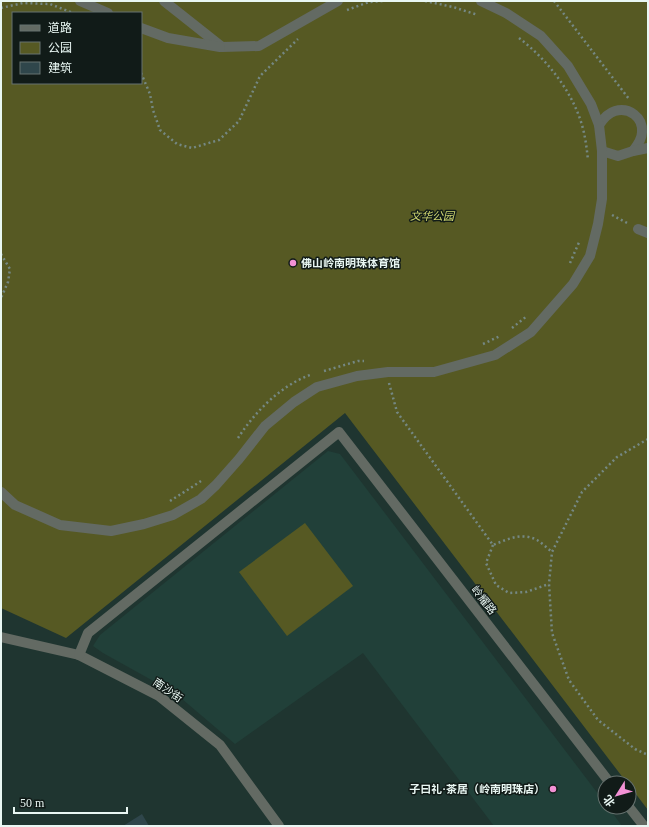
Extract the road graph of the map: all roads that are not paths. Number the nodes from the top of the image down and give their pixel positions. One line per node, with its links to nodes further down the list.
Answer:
1 (80, 1): 5 (street)
2 (164, 1): 7 (street)
3 (338, 1): 7 (street)
4 (481, 1): 8 (street)
5 (106, 12)
6 (142, 28): 7 (street)
7 (222, 47)
8 (598, 125): 10 (street); 11 (street)
9 (648, 148): 11 (street)
10 (602, 151): 11 (street); 14 (street)
11 (633, 151)
12 (638, 229): 13 (street)
13 (648, 233)
14 (1, 492)
15 (1, 638): 16 (street, 南沙街)
16 (79, 655): 17 (street, 岭耀路); 19 (street, 南沙街)
17 (604, 775)
18 (635, 815): 20 (street)
19 (279, 826)
20 (644, 826)

